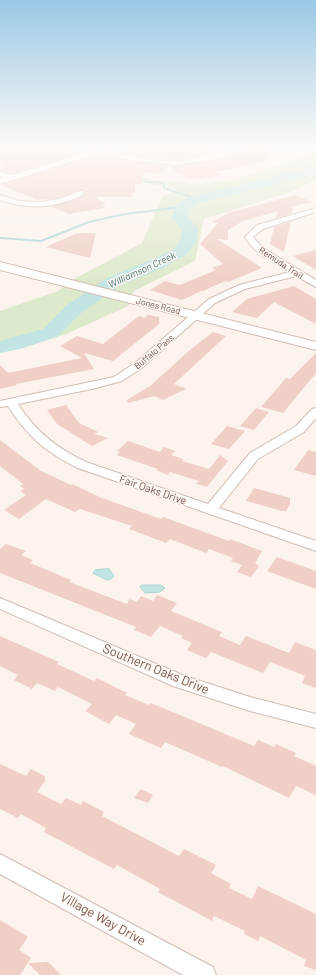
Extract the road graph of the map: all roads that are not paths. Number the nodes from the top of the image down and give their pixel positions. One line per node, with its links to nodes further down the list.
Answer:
1 (80, 193): 2 (street)
2 (0, 197)
3 (316, 210): 5 (street, Remuda Trail)
4 (0, 266): 7 (street, Jones Road)
5 (296, 273): 6 (street, Remuda Trail); 7 (street, Buffalo Pass)
6 (316, 284)
7 (197, 315): 8 (street, Jones Road); 9 (street, Buffalo Pass)
8 (316, 346)
9 (6, 403): 11 (street, Fair Oaks Drive)
10 (316, 411): 11 (street)
11 (210, 510): 12 (street, Fair Oaks Drive)
12 (316, 546)
13 (0, 603): 14 (street, Southern Oaks Drive)
14 (316, 721)
15 (0, 863): 16 (street, Village Way Drive)
16 (205, 975)

